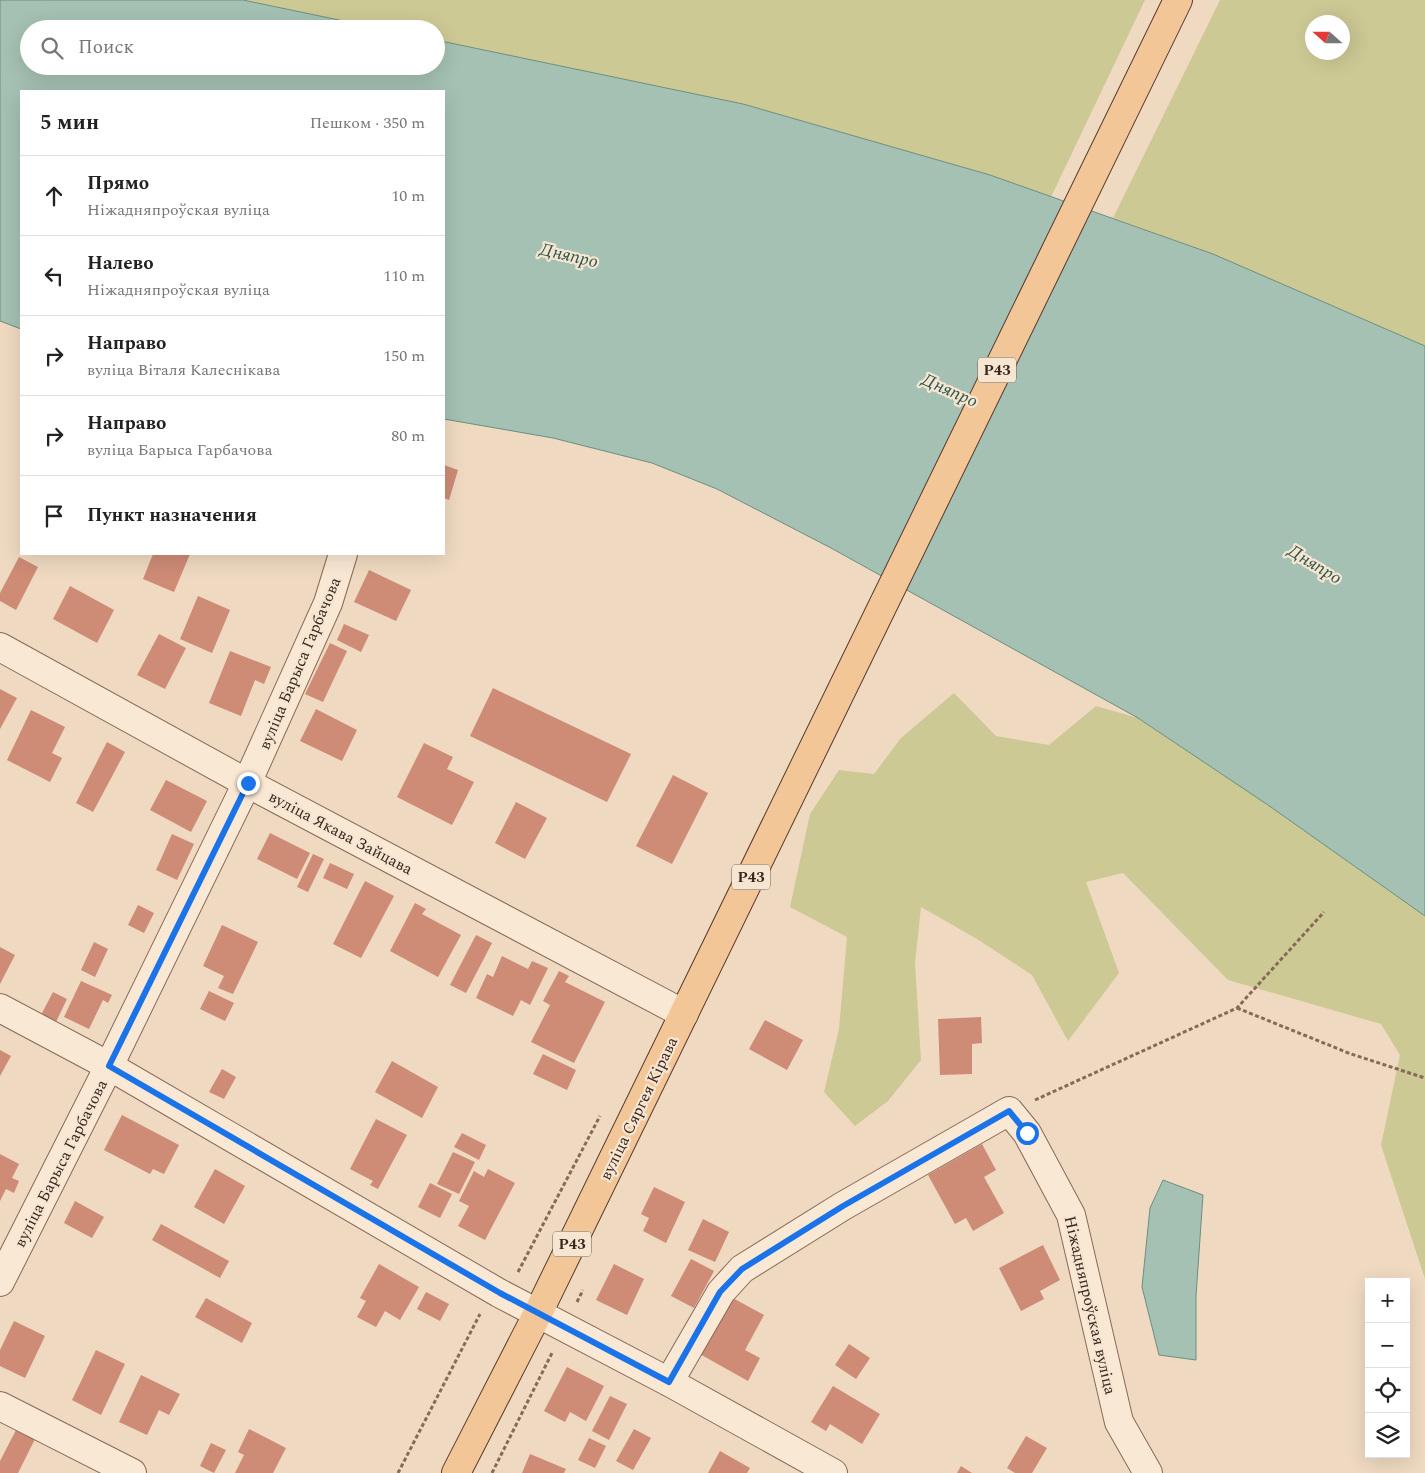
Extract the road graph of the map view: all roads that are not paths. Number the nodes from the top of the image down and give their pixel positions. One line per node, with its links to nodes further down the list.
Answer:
1 (1178, 0): 6 (main road, вуліца Сяргея Кірава / Р43)
2 (343, 555): 4 (street, вуліца Барыса Гарбачова)
3 (0, 647): 4 (street, вуліца Якава Зайцава)
4 (248, 783): 6 (street, вуліца Якава Зайцава); 7 (street, вуліца Барыса Гарбачова)
5 (0, 1008): 7 (street)
6 (684, 1014): 9 (main road, вуліца Сяргея Кірава / Р43)
7 (109, 1066): 8 (street, вуліца Барыса Гарбачова); 9 (street)
8 (0, 1282)
9 (538, 1313): 10 (street); 13 (main road, вуліца Сяргея Кірава / Р43)
10 (669, 1382): 14 (street); 15 (street, Ніжадняпроўская вуліца)
11 (0, 1406): 12 (street)
12 (132, 1473)
13 (456, 1473)
14 (833, 1473)
15 (1148, 1473)

